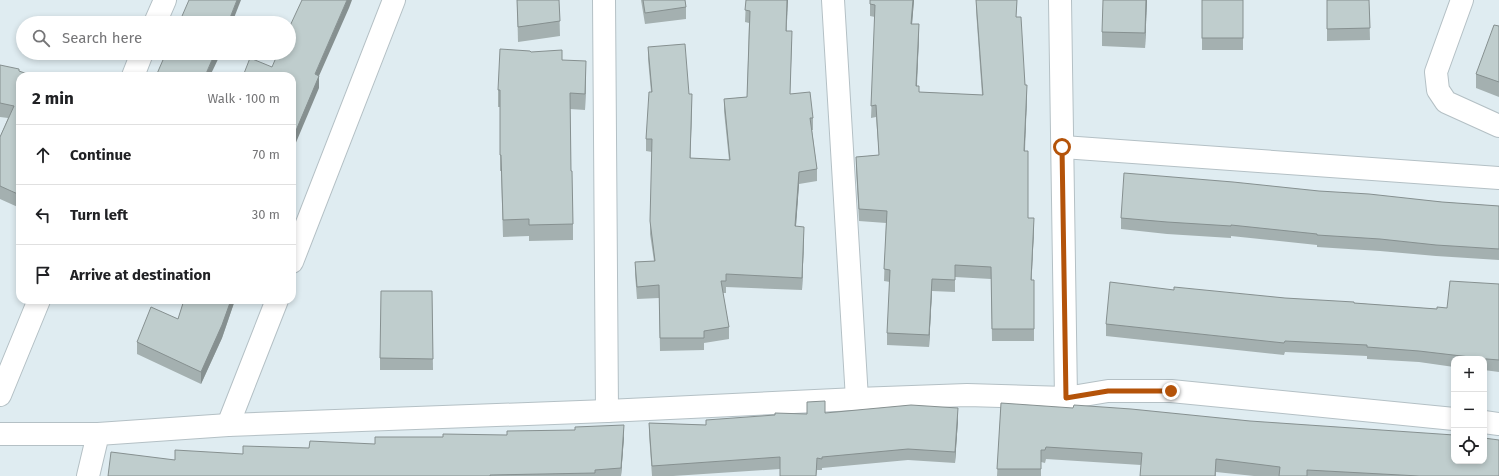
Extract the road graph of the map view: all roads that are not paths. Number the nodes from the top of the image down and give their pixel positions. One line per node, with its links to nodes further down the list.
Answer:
1 (165, 0): 7 (street)
2 (394, 0): 13 (street)
3 (604, 0): 19 (street)
4 (833, 0): 18 (street)
5 (1060, 0): 11 (street)
6 (1462, 0): 10 (street)
7 (158, 16)
8 (139, 60): 9 (street)
9 (134, 72)
10 (1499, 126)
11 (1062, 147): 12 (street); 17 (street)
12 (1499, 178)
13 (296, 252)
14 (37, 304): 16 (street)
15 (275, 304): 23 (street)
16 (0, 395)
17 (1066, 398): 18 (street); 20 (street)
18 (857, 399): 19 (street)
19 (607, 411): 23 (street)
20 (1451, 419)
21 (1487, 422): 22 (street)
22 (1499, 424)
23 (228, 425): 25 (street)
24 (0, 434): 25 (street)
25 (98, 434): 26 (street)
26 (88, 476)

